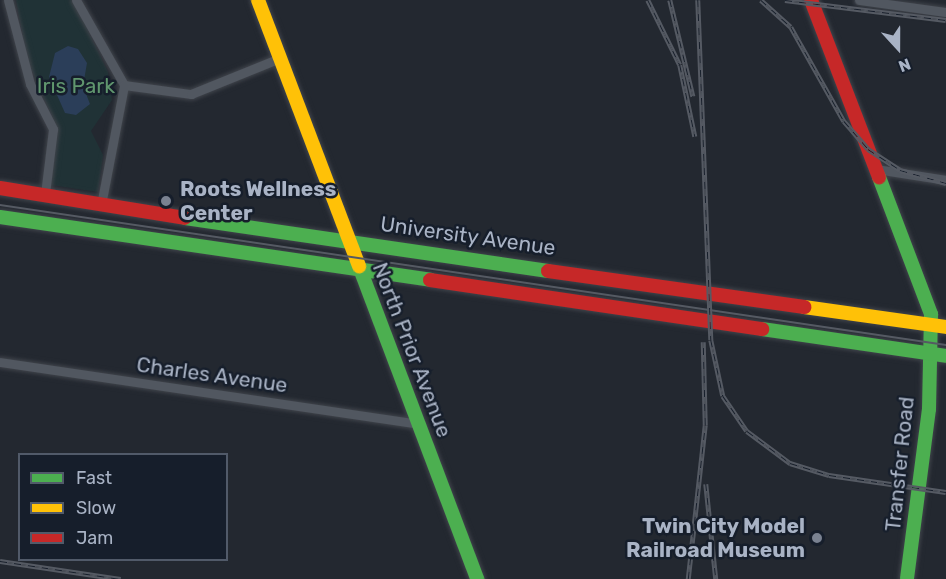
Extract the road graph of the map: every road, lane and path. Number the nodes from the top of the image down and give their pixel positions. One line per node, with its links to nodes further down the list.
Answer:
1 (8, 0): 12 (street)
2 (76, 0): 8 (street)
3 (258, 0): 7 (main road, North Prior Avenue)
4 (811, 0): 9 (main road, Transfer Road)
5 (859, 0): 6 (street)
6 (946, 12)
7 (280, 58): 8 (street); 15 (main road, North Prior Avenue)
8 (124, 85): 13 (street)
9 (876, 169): 10 (street); 17 (main road, Transfer Road)
10 (946, 180)
11 (0, 188): 12 (main road, University Avenue)
12 (45, 194): 13 (main road, University Avenue)
13 (101, 205): 15 (main road, University Avenue)
14 (0, 217): 16 (main road)
15 (349, 240): 16 (main road, North Prior Avenue); 17 (main road, University Avenue)
16 (359, 269): 19 (main road); 22 (main road, North Prior Avenue)
17 (931, 324): 18 (main road, University Avenue); 19 (main road, Transfer Road)
18 (946, 327)
19 (931, 354): 20 (main road); 24 (main road, Transfer Road)
20 (946, 356)
21 (0, 362): 22 (street, Charles Avenue)
22 (419, 424): 23 (main road, North Prior Avenue)
23 (477, 579)
24 (907, 579)

